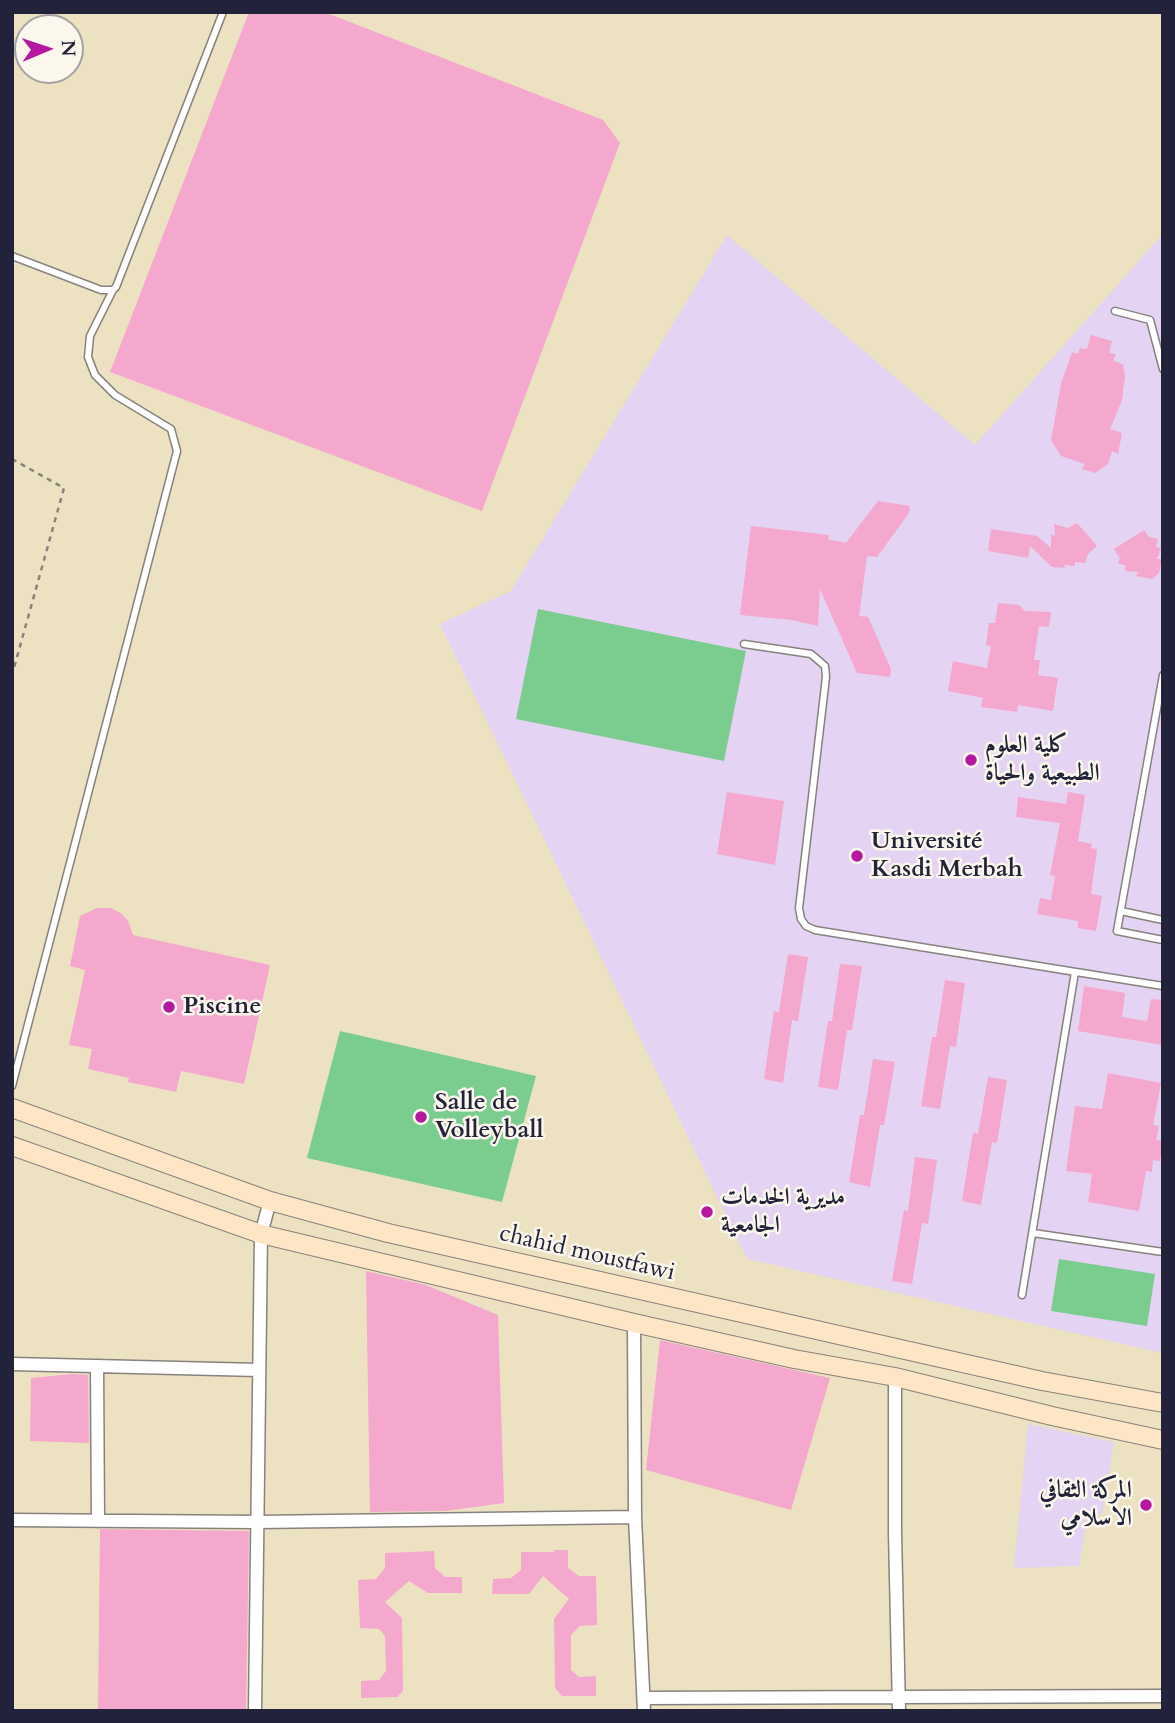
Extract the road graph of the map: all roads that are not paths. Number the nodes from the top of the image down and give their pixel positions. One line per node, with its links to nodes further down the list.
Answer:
1 (223, 12): 3 (lane)
2 (12, 256): 3 (lane)
3 (113, 290): 13 (lane)
4 (1115, 311): 5 (lane)
5 (1163, 369)
6 (744, 644): 11 (lane)
7 (1163, 675): 8 (lane)
8 (1121, 911): 9 (lane); 10 (lane)
9 (1163, 920)
10 (1163, 940)
11 (1075, 972): 12 (lane); 17 (lane)
12 (1163, 986)
13 (12, 1086)
14 (12, 1108): 16 (main road, chahid moustfawi)
15 (12, 1146): 18 (main road)
16 (270, 1201): 18 (street); 26 (main road, chahid moustfawi)
17 (1033, 1233): 19 (lane); 20 (lane)
18 (261, 1234): 21 (main road); 24 (street)
19 (1163, 1252)
20 (1022, 1295)
21 (634, 1323): 25 (main road); 28 (street)
22 (12, 1364): 23 (street)
23 (97, 1366): 24 (street); 30 (street)
24 (259, 1370): 31 (street)
25 (895, 1377): 27 (main road); 33 (street)
26 (1163, 1403)
27 (1163, 1440)
28 (635, 1517): 31 (street); 34 (street)
29 (12, 1520): 30 (street)
30 (98, 1521): 31 (street)
31 (257, 1522): 35 (street)
32 (1163, 1696): 33 (street)
33 (899, 1697): 34 (street); 36 (street)
34 (644, 1704)
35 (255, 1711)
36 (899, 1711)

